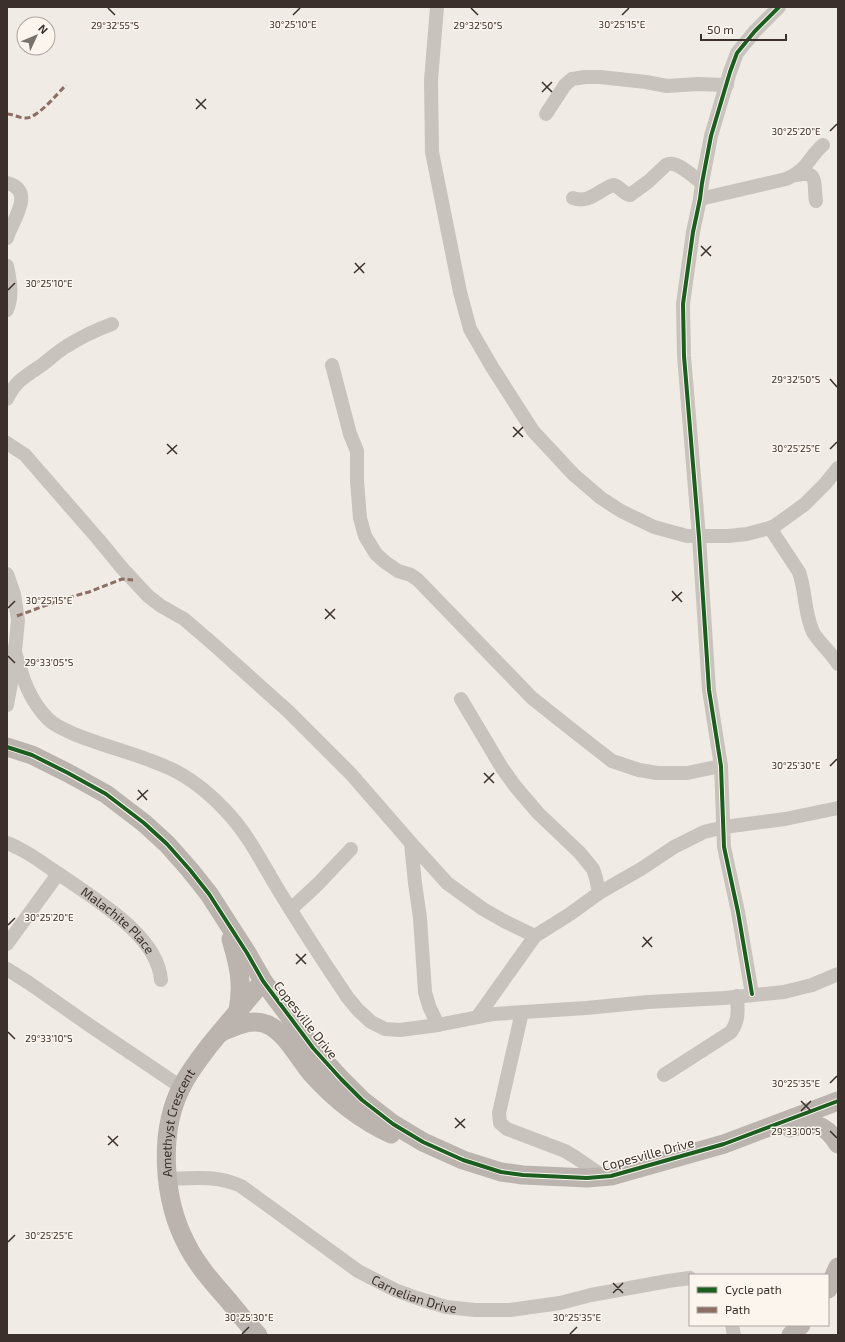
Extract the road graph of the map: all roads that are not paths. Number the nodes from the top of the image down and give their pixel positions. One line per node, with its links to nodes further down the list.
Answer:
1 (436, 7): 21 (street)
2 (779, 7): 3 (street)
3 (727, 85): 4 (street); 8 (street)
4 (546, 114)
5 (823, 145): 6 (street)
6 (797, 174): 10 (street); 11 (street)
7 (7, 183): 12 (street)
8 (702, 183): 9 (street); 10 (street)
9 (573, 198)
10 (700, 199): 21 (street)
11 (816, 201)
12 (7, 238)
13 (7, 266): 14 (street)
14 (7, 310)
15 (112, 324): 17 (street)
16 (332, 364): 28 (street)
17 (7, 399)
18 (7, 443): 32 (street)
19 (838, 468): 20 (street)
20 (770, 528): 21 (street); 24 (street)
21 (699, 536): 28 (street)
22 (7, 574): 23 (street)
23 (14, 649): 26 (street); 36 (street)
24 (838, 664)
25 (460, 699): 35 (street)
26 (7, 705)
27 (7, 747): 37 (street, Copesville Drive)
28 (721, 766): 30 (street)
29 (838, 808): 30 (street)
30 (724, 827): 35 (street); 44 (street)
31 (7, 843): 34 (street, Malachite Place)
32 (411, 843): 38 (street); 49 (street)
33 (351, 849): 36 (street)
34 (58, 874): 39 (street); 42 (street, Malachite Place)
35 (599, 893): 38 (street)
36 (291, 909): 49 (street)
37 (224, 918): 43 (street, Copesville Drive); 46 (street)
38 (535, 936): 48 (street)
39 (7, 944)
40 (7, 969): 52 (street)
41 (838, 974): 44 (street)
42 (160, 980)
43 (263, 981): 46 (street, Amethyst Crescent); 55 (street, Copesville Drive)
44 (752, 994): 45 (street)
45 (736, 996): 47 (street); 51 (street)
46 (238, 1011): 50 (street, Amethyst Crescent)
47 (522, 1012): 48 (street); 58 (street)
48 (478, 1016): 49 (street)
49 (438, 1025)
50 (220, 1032): 52 (street, Amethyst Crescent); 55 (street)
51 (664, 1075)
52 (181, 1088): 59 (street, Amethyst Crescent)
53 (838, 1101): 54 (street); 56 (street, Copesville Drive)
54 (838, 1104)
55 (423, 1142): 58 (street, Copesville Drive)
56 (724, 1144): 57 (street); 58 (street, Copesville Drive)
57 (838, 1144)
58 (604, 1177)
59 (167, 1179): 61 (street, Carnelian Drive); 64 (street, Amethyst Crescent)
60 (838, 1268): 62 (street)
61 (689, 1278)
62 (829, 1287)
63 (800, 1326): 65 (street)
64 (258, 1335)
65 (791, 1335)

